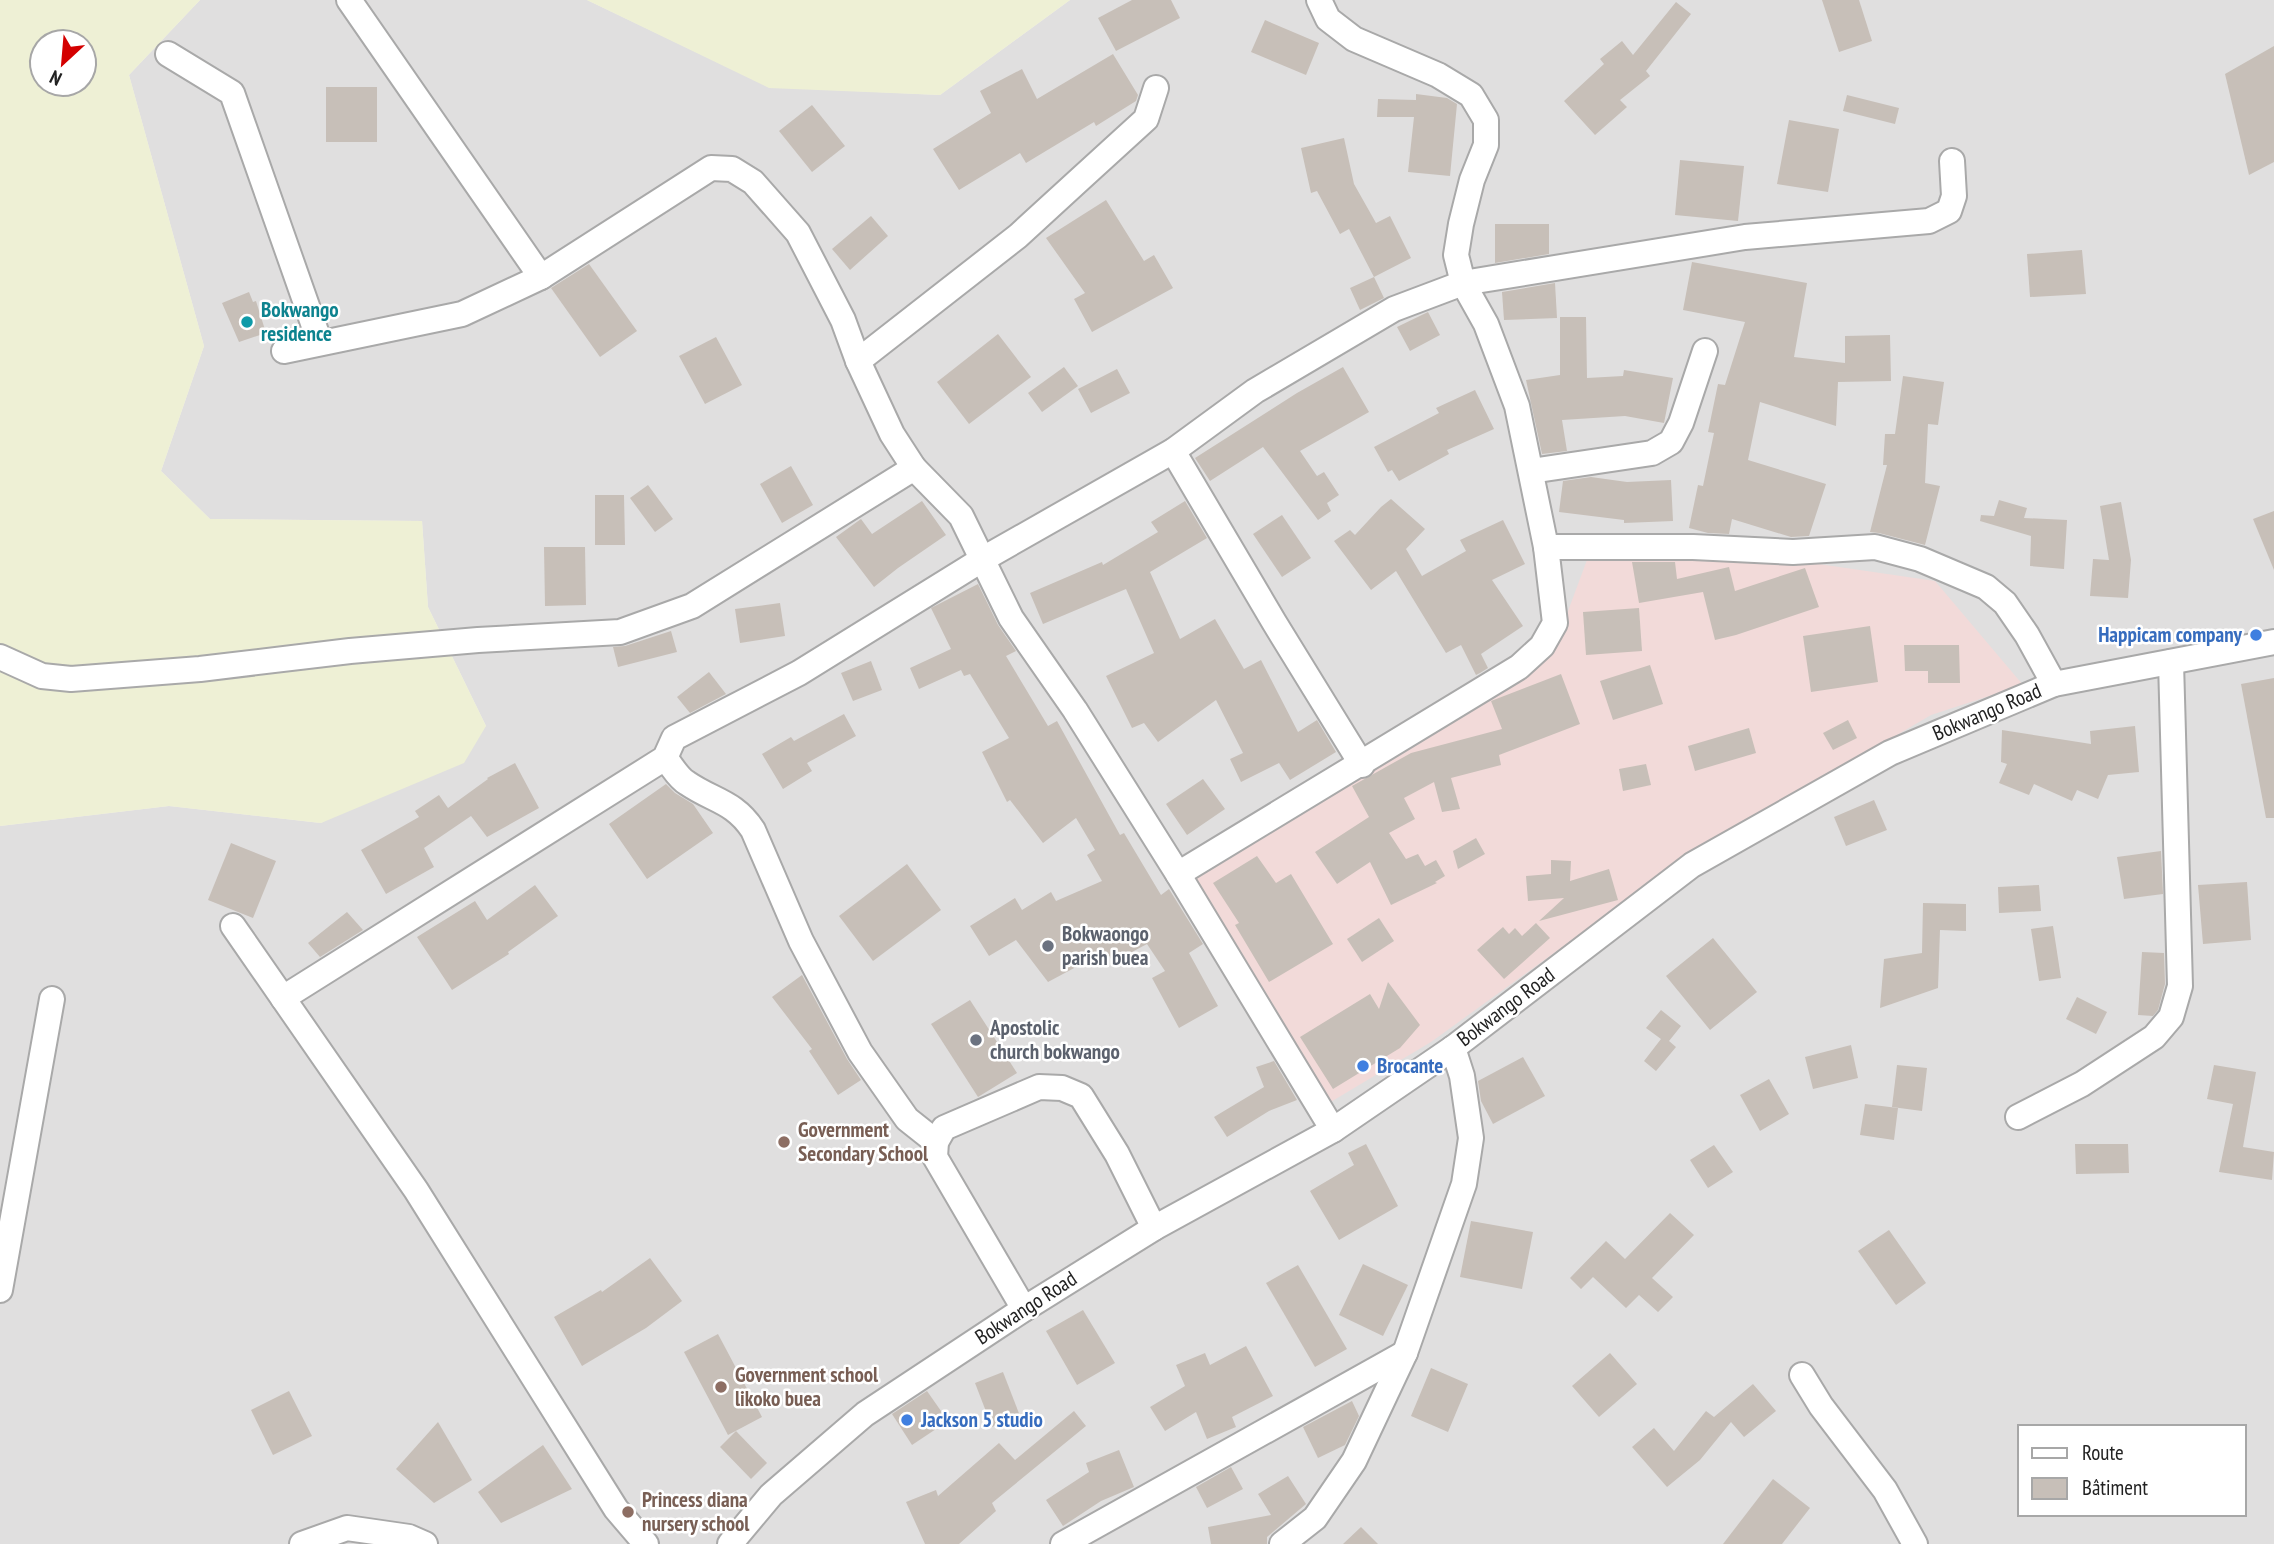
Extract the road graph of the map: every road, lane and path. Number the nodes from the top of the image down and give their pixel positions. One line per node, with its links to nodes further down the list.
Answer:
1 (349, 0): 6 (street)
2 (1319, 0): 7 (street)
3 (168, 54): 8 (street)
4 (1156, 88): 11 (street)
5 (1952, 161): 7 (street)
6 (541, 276): 8 (street); 11 (street)
7 (1463, 283): 12 (street); 14 (street)
8 (320, 343): 9 (street)
9 (284, 351)
10 (1705, 351): 14 (street)
11 (858, 361): 13 (street)
12 (1173, 450): 16 (street); 22 (street)
13 (914, 468): 16 (street); 18 (street)
14 (1531, 471): 15 (street)
15 (1546, 547): 20 (street); 22 (street)
16 (984, 559): 21 (street); 23 (street)
17 (2274, 642): 19 (street, Bokwango Road)
18 (0, 657)
19 (2171, 662): 20 (street, Bokwango Road); 28 (street)
20 (2054, 684): 27 (street, Bokwango Road)
21 (665, 758): 25 (street); 30 (street)
22 (1362, 765): 23 (street)
23 (1178, 874): 29 (street)
24 (233, 926): 25 (street)
25 (283, 998): 38 (street)
26 (52, 999): 32 (street)
27 (1452, 1048): 29 (street, Bokwango Road); 34 (street)
28 (2018, 1117)
29 (1333, 1130): 31 (street, Bokwango Road)
30 (936, 1142): 31 (street); 33 (street)
31 (1154, 1228): 33 (street, Bokwango Road)
32 (0, 1290)
33 (1024, 1309): 39 (street, Bokwango Road)
34 (1405, 1353): 40 (street); 41 (street)
35 (1802, 1375): 42 (street)
36 (302, 1544): 37 (street)
37 (425, 1544)
38 (646, 1544)
39 (730, 1544)
40 (1063, 1544)
41 (1282, 1544)
42 (1915, 1544)

